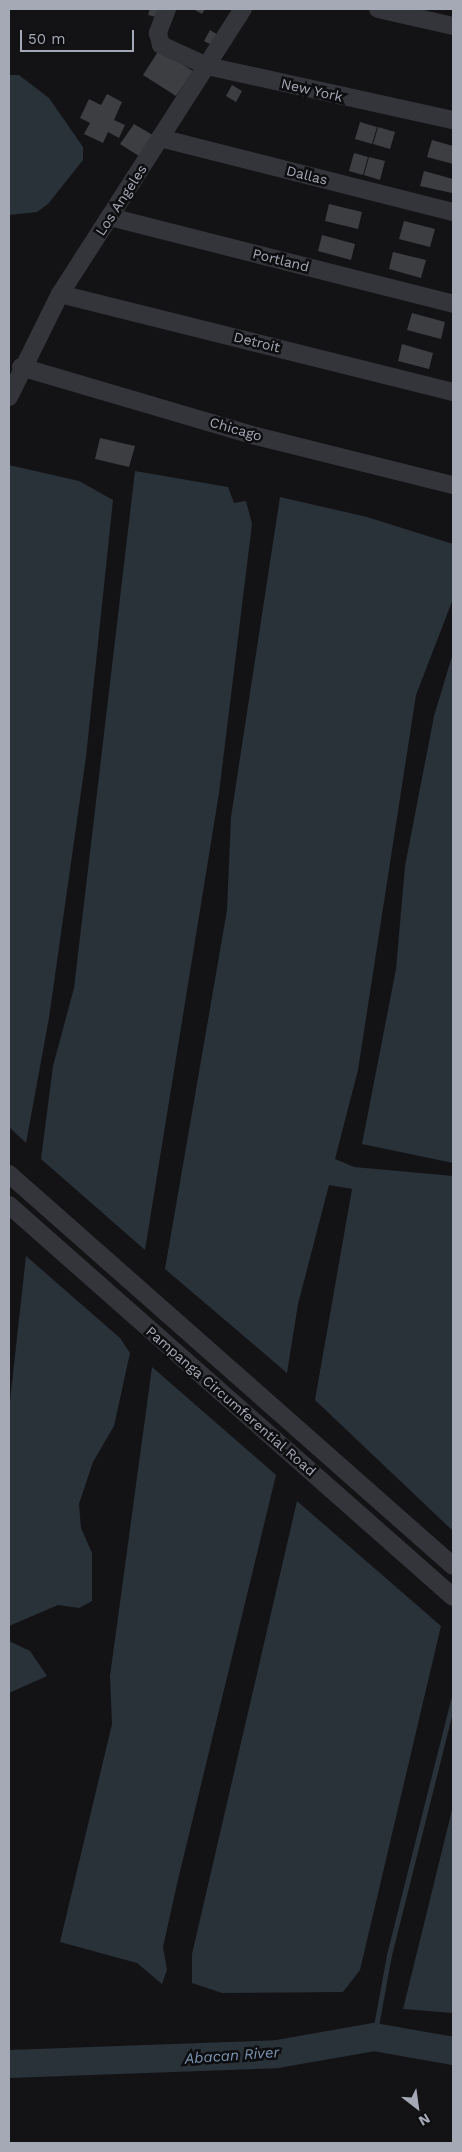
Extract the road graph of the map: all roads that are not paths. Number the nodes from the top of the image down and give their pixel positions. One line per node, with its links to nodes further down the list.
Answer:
1 (167, 9): 5 (street, New York)
2 (243, 9): 5 (street, Los Angeles)
3 (378, 9): 4 (street)
4 (453, 26)
5 (207, 66): 6 (street, New York); 7 (street, Los Angeles)
6 (453, 120)
7 (160, 138): 8 (street, Dallas); 9 (street, Los Angeles)
8 (453, 212)
9 (110, 217): 10 (street, Los Angeles); 11 (street, Portland)
10 (60, 294): 12 (street, Los Angeles); 13 (street, Detroit)
11 (453, 304)
12 (20, 367): 14 (street, Los Angeles); 15 (street, Chicago)
13 (453, 392)
14 (9, 397)
15 (453, 485)
16 (9, 1174): 18 (street, Pampanga Circumferential Road)
17 (9, 1205): 19 (street, Pampanga Circumferential Road)
18 (447, 1560)
19 (453, 1597)

